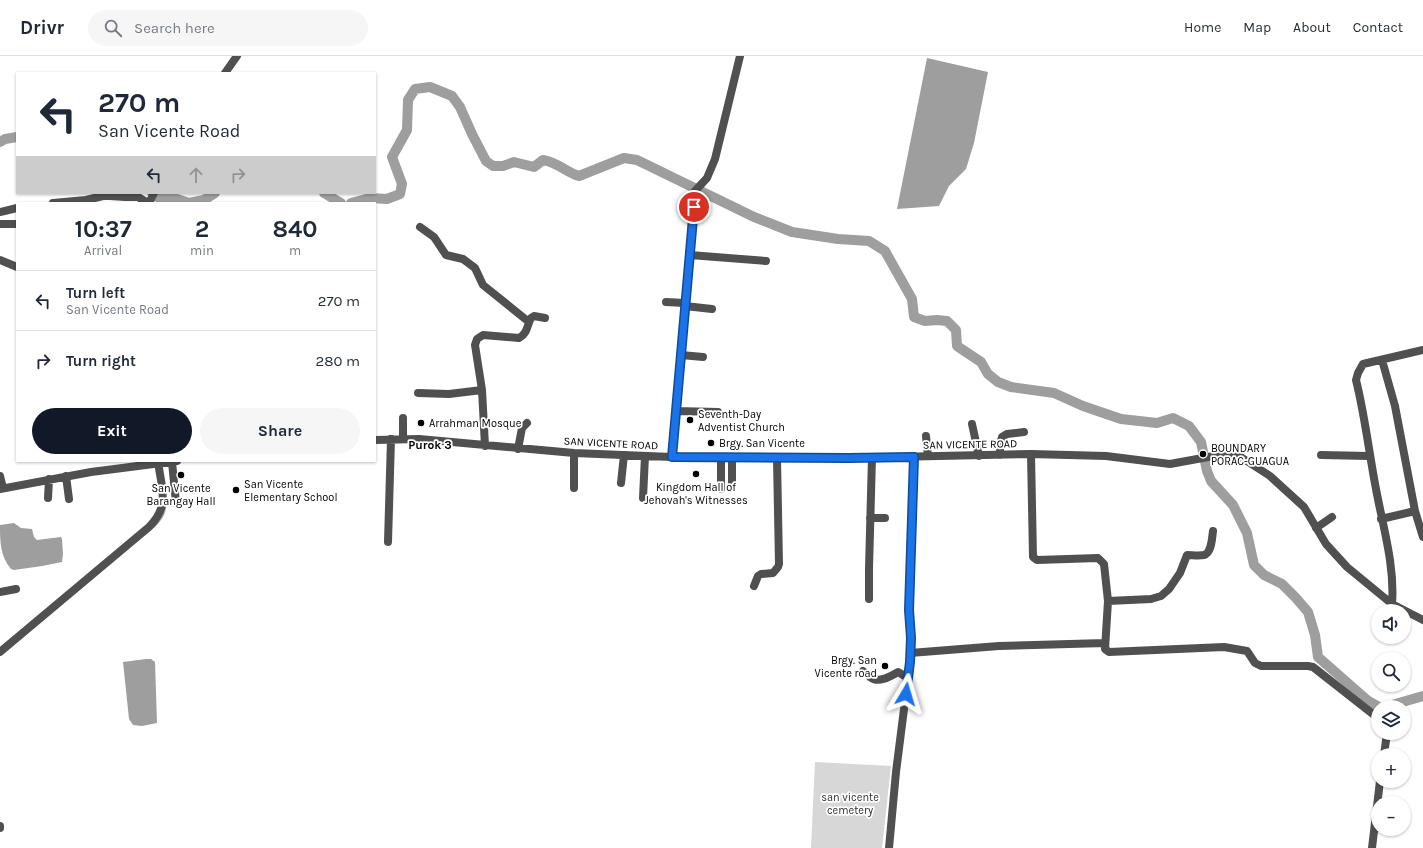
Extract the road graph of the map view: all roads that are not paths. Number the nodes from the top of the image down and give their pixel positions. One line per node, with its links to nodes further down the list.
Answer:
1 (237, 56): 3 (street)
2 (740, 56): 11 (street)
3 (227, 72)
4 (151, 199): 5 (street)
5 (86, 202)
6 (16, 208): 7 (street)
7 (0, 212)
8 (0, 224): 9 (street)
9 (16, 224)
10 (420, 227): 19 (street)
11 (690, 255): 13 (street); 16 (street)
12 (0, 260): 14 (street)
13 (766, 261)
14 (16, 267)
15 (666, 302): 16 (street)
16 (685, 304): 17 (street); 21 (street)
17 (712, 309)
18 (545, 318): 19 (street)
19 (529, 322): 24 (street)
20 (1423, 350): 23 (street)
21 (681, 355): 22 (street); 26 (street)
22 (703, 357)
23 (1382, 360): 46 (street); 67 (street)
24 (482, 390): 25 (street); 36 (street)
25 (418, 393)
26 (676, 410): 27 (street); 47 (street)
27 (718, 412)
28 (403, 418): 34 (street)
29 (527, 423): 37 (street)
30 (972, 424): 45 (street)
31 (1024, 432): 41 (street)
32 (926, 436): 44 (street)
33 (391, 439): 34 (street, SAN VICENTE ROAD); 35 (street, SAN VICENTE ROAD); 75 (street)
34 (403, 439): 36 (street, SAN VICENTE ROAD)
35 (376, 440)
36 (485, 446): 37 (street, SAN VICENTE ROAD)
37 (518, 449): 38 (street, SAN VICENTE ROAD)
38 (574, 453): 40 (street, SAN VICENTE ROAD); 60 (street)
39 (1031, 454): 41 (street, SAN VICENTE ROAD); 72 (street, SAN VICENTE ROAD); 80 (street)
40 (624, 455): 43 (street, SAN VICENTE ROAD); 58 (street)
41 (1000, 455): 45 (street, SAN VICENTE ROAD)
42 (1321, 455): 46 (street)
43 (645, 456): 47 (street, SAN VICENTE ROAD); 64 (street)
44 (928, 456): 45 (street, SAN VICENTE ROAD); 49 (street, SAN VICENTE ROAD)
45 (979, 456)
46 (1370, 456): 71 (street)
47 (672, 457): 48 (street, SAN VICENTE ROAD)
48 (721, 457): 50 (street, SAN VICENTE ROAD); 62 (street)
49 (914, 457): 52 (street, SAN VICENTE ROAD); 86 (street)
50 (732, 458): 51 (street, SAN VICENTE ROAD); 59 (street)
51 (777, 458): 52 (street, SAN VICENTE ROAD); 76 (street)
52 (872, 458): 69 (street)
53 (154, 462): 56 (street); 85 (street)
54 (174, 462): 66 (street)
55 (0, 476): 61 (street)
56 (66, 476): 57 (street); 65 (street)
57 (49, 479): 61 (street); 63 (street)
58 (621, 483)
59 (732, 485)
60 (574, 488)
61 (1, 489)
62 (721, 489)
63 (48, 498)
64 (643, 498)
65 (70, 499)
66 (176, 503)
67 (1415, 511): 71 (street); 74 (street)
68 (1332, 517): 72 (street)
69 (870, 518): 70 (street); 79 (street)
70 (885, 518)
71 (1381, 519): 81 (street)
72 (1316, 528): 81 (street, SAN VICENTE ROAD)
73 (1213, 531): 80 (street)
74 (1423, 537)
75 (388, 542)
76 (754, 586)
77 (16, 589): 78 (street)
78 (0, 592)
79 (870, 599)
80 (1108, 601): 84 (street)
81 (1392, 604)
82 (1411, 613): 83 (street, SAN VICENTE ROAD)
83 (1422, 618)
84 (1105, 643): 86 (street); 89 (street)
85 (0, 652)
86 (910, 653): 88 (street)
87 (863, 670): 88 (street)
88 (908, 678): 91 (street)
89 (1371, 712)
90 (1379, 788): 92 (street)
91 (889, 848)
92 (1372, 848)

